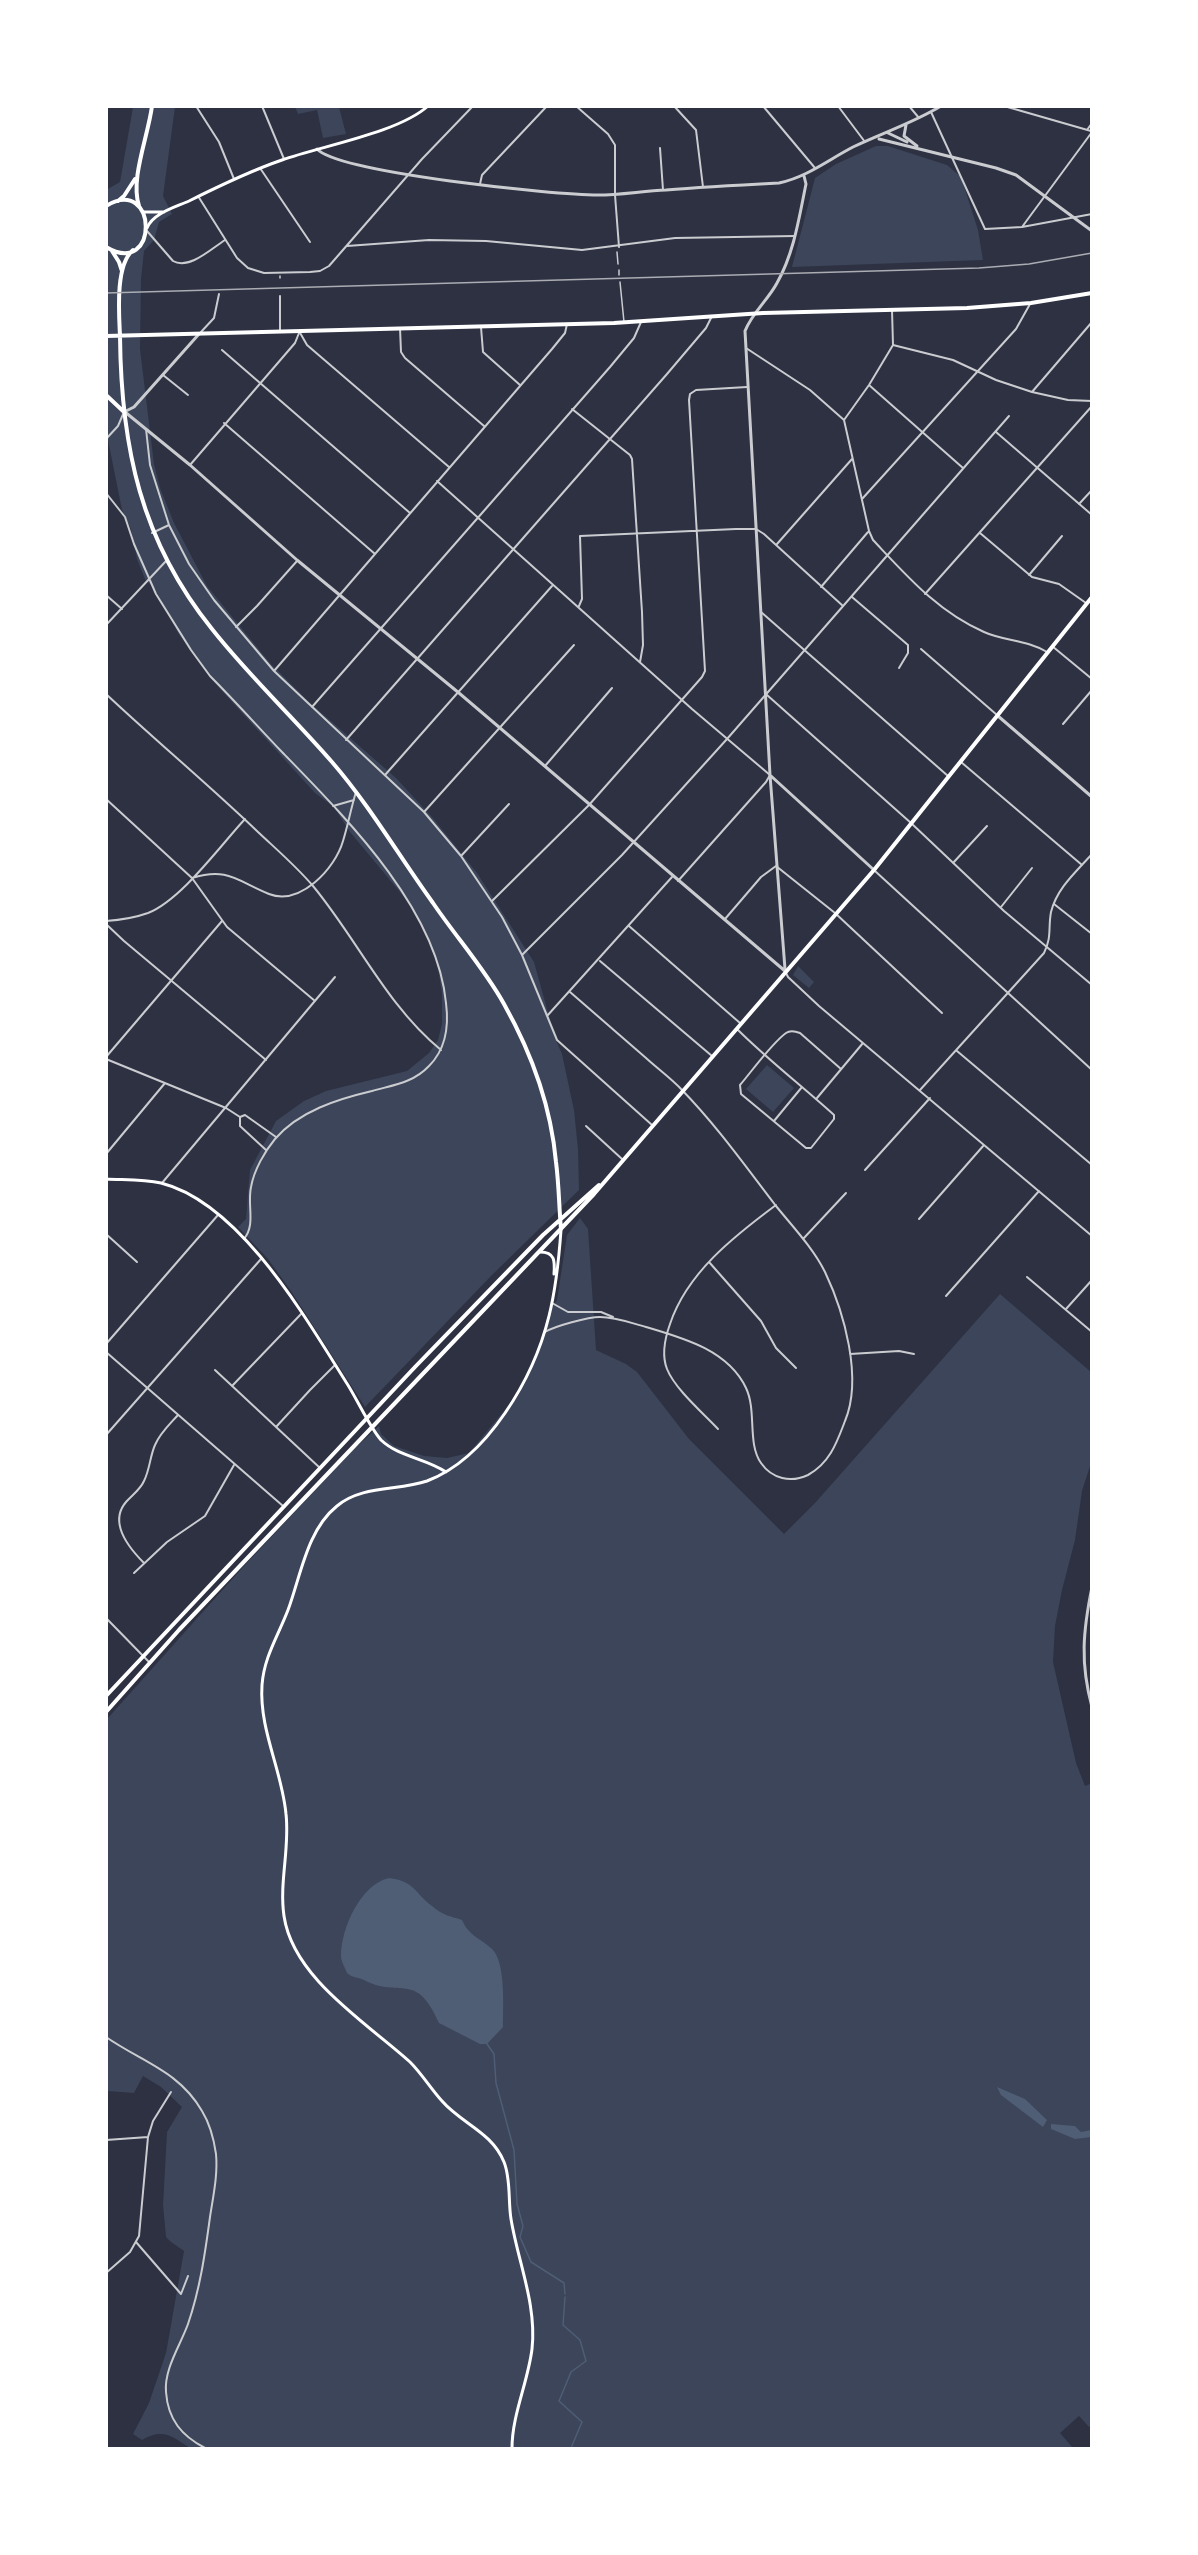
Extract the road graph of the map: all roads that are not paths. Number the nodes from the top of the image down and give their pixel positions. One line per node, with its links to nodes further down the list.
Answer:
1 (152, 106): 34 (main road)
2 (196, 106): 35 (street)
3 (262, 106): 29 (street)
4 (428, 106): 26 (main road)
5 (473, 106): 32 (street)
6 (547, 106): 36 (street)
7 (576, 106): 39 (street)
8 (674, 106): 37 (street)
9 (763, 106): 31 (street)
10 (838, 106): 23 (street)
11 (909, 106): 16 (street)
12 (941, 106): 15 (street)
13 (1004, 106): 14 (street)
14 (1018, 108): 19 (street)
15 (932, 112): 16 (street); 28 (street)
16 (919, 118): 18 (street)
17 (1092, 123): 19 (street)
18 (906, 125): 21 (street); 24 (street)
19 (1087, 130): 20 (street)
20 (1092, 132): 41 (street)
21 (888, 133): 22 (street); 24 (street)
22 (877, 138): 23 (street); 27 (street)
23 (865, 142): 31 (street)
24 (914, 145): 27 (street)
25 (660, 148): 38 (street)
26 (317, 149): 29 (main road); 32 (street)
27 (924, 149): 28 (street)
28 (951, 156): 41 (street); 48 (street)
29 (284, 159): 30 (main road)
30 (260, 168): 35 (main road); 53 (street)
31 (816, 169): 33 (street)
32 (410, 174): 36 (street); 54 (street)
33 (804, 176): 37 (street); 51 (street)
34 (136, 178): 42 (main road); 44 (main road)
35 (234, 179): 40 (main road)
36 (480, 184): 39 (street)
37 (703, 187): 38 (street)
38 (663, 190): 39 (street)
39 (615, 195): 55 (street)
40 (198, 196): 45 (main road); 52 (street)
41 (1044, 196): 47 (street); 48 (street)
42 (115, 202): 43 (main road); 44 (main road)
43 (106, 206)
44 (142, 211): 45 (main road); 49 (main road)
45 (165, 212): 49 (main road)
46 (1092, 214): 47 (street)
47 (1075, 218): 48 (street); 50 (street)
48 (1022, 227)
49 (147, 229): 52 (street); 57 (main road)
50 (1092, 231)
51 (795, 236): 55 (street); 69 (street)
52 (225, 240): 54 (street)
53 (310, 242)
54 (347, 246): 55 (street)
55 (619, 247)
56 (108, 248): 57 (main road); 61 (main road)
57 (133, 250): 61 (main road)
58 (617, 252): 59 (street)
59 (618, 264)
60 (619, 270): 62 (street)
61 (122, 272): 81 (main road)
62 (619, 275)
63 (620, 282): 73 (street)
64 (1092, 293): 67 (main road)
65 (219, 294): 79 (street)
66 (280, 294): 78 (street)
67 (1031, 303): 68 (main road); 85 (street)
68 (892, 310): 69 (main road); 82 (street)
69 (754, 314): 70 (main road); 83 (street)
70 (711, 317): 71 (main road); 105 (street)
71 (641, 322): 73 (main road); 96 (street)
72 (1092, 322): 91 (street)
73 (624, 323): 74 (main road)
74 (567, 324): 75 (main road); 88 (street)
75 (481, 327): 76 (main road); 88 (street)
76 (400, 328): 77 (main road); 101 (street)
77 (299, 331): 78 (main road); 87 (street); 109 (street)
78 (280, 332): 79 (main road)
79 (199, 334): 81 (main road); 86 (street)
80 (106, 336): 81 (main road)
81 (120, 336): 97 (main road)
82 (893, 345): 85 (street); 89 (street)
83 (746, 348): 90 (street); 99 (street)
84 (222, 350): 87 (street)
85 (979, 371): 91 (street); 104 (street)
86 (163, 375): 93 (street); 97 (street)
87 (261, 382): 100 (street); 117 (street)
88 (520, 385): 101 (street)
89 (869, 386): 99 (street); 104 (street)
90 (747, 387): 121 (street); 122 (street)
91 (1032, 392): 94 (street)
92 (106, 395): 97 (main road)
93 (188, 395)
94 (1092, 401)
95 (1092, 406): 111 (street)
96 (572, 409): 105 (street); 119 (street)
97 (124, 411): 102 (street); 106 (street); 124 (main road)
98 (1009, 416): 103 (street)
99 (844, 420): 107 (street)
100 (224, 423): 108 (street); 130 (street)
101 (485, 427): 109 (street)
102 (146, 429): 108 (street); 120 (street)
103 (996, 432): 110 (street); 111 (street)
104 (923, 433): 110 (street); 115 (street)
105 (610, 438): 126 (street); 129 (street)
106 (106, 439)
107 (852, 459): 115 (street); 128 (street)
108 (190, 465): 132 (street)
109 (449, 467): 112 (street)
110 (963, 468): 131 (street)
111 (1038, 468): 116 (street); 125 (street)
112 (437, 481): 117 (street); 119 (street)
113 (1092, 490): 116 (street)
114 (106, 493): 135 (street)
115 (862, 498): 123 (street)
116 (1079, 504): 118 (street)
117 (410, 513): 130 (street)
118 (1092, 515)
119 (478, 517): 129 (street); 150 (street)
120 (169, 525): 124 (street); 149 (street)
121 (756, 529): 122 (street); 128 (street); 147 (street)
122 (696, 530): 126 (street); 166 (street)
123 (869, 531): 131 (street); 137 (street)
124 (152, 532): 133 (main road)
125 (980, 533): 134 (street); 138 (street)
126 (636, 534): 145 (street); 157 (street)
127 (1062, 536): 134 (street)
128 (777, 544): 137 (street)
129 (514, 549): 136 (street); 156 (street)
130 (375, 554): 140 (street)
131 (888, 555): 138 (street); 141 (street)
132 (297, 560): 140 (street); 149 (street)
133 (166, 561): 135 (street); 178 (main road)
134 (1029, 575): 143 (street)
135 (149, 580): 146 (street); 184 (street)
136 (553, 585): 145 (street); 163 (street)
137 (821, 587): 144 (street)
138 (925, 594): 155 (street)
139 (106, 595): 146 (street)
140 (340, 595): 150 (street); 159 (street)
141 (852, 597): 144 (street); 158 (street)
142 (1092, 597): 143 (main road)
143 (1086, 603): 152 (main road)
144 (843, 606): 154 (street)
145 (579, 607): 157 (street)
146 (122, 609): 148 (street)
147 (760, 611): 154 (street); 165 (street)
148 (106, 625)
149 (236, 627): 159 (street)
150 (381, 629): 156 (street); 167 (street)
151 (574, 645): 170 (street)
152 (1052, 646): 155 (main road); 160 (street)
153 (921, 649): 168 (street)
154 (805, 650): 165 (street); 177 (street)
155 (1047, 652): 168 (main road)
156 (418, 659): 163 (street); 172 (street)
157 (640, 662): 166 (street)
158 (899, 668)
159 (274, 671): 167 (street)
160 (1092, 679)
161 (612, 688): 174 (street)
162 (1092, 690): 169 (street)
163 (459, 693): 170 (street); 175 (street)
164 (106, 694): 186 (street)
165 (766, 694): 171 (street); 176 (street); 188 (street)
166 (682, 698): 171 (street); 183 (street)
167 (312, 707): 172 (street)
168 (997, 715): 173 (main road); 179 (street)
169 (1064, 724)
170 (501, 728): 174 (street); 185 (street)
171 (727, 739): 176 (street); 190 (street)
172 (346, 740): 175 (street)
173 (960, 762): 177 (main road); 194 (street)
174 (545, 766): 183 (street)
175 (385, 775): 185 (street)
176 (770, 775): 195 (street); 197 (street); 200 (street)
177 (948, 776): 188 (main road)
178 (356, 791): 181 (street); 260 (main road)
179 (1092, 797)
180 (106, 799): 199 (street)
181 (354, 800): 184 (street); 187 (street)
182 (509, 804): 192 (street)
183 (589, 805): 190 (street); 202 (street)
184 (333, 806): 187 (street)
185 (424, 812): 192 (street)
186 (245, 819): 199 (street); 201 (street)
187 (347, 822): 201 (street); 226 (street)
188 (911, 823): 193 (street); 197 (main road)
189 (987, 826): 193 (street)
190 (633, 843): 198 (street); 212 (street)
191 (1092, 854): 194 (street)
192 (462, 856): 202 (street)
193 (953, 863): 204 (street)
194 (1082, 865): 203 (street)
195 (776, 866): 205 (street); 206 (street); 214 (street)
196 (1032, 868): 204 (street)
197 (874, 870): 205 (main road); 219 (street)
198 (672, 877): 200 (street); 209 (street)
199 (192, 878): 201 (street); 207 (street); 208 (street)
200 (678, 881): 206 (street)
201 (312, 885): 226 (street)
202 (492, 901): 212 (street)
203 (1054, 904): 210 (street); 211 (street)
204 (1001, 907): 211 (street)
205 (835, 913): 214 (main road); 221 (street)
206 (724, 920): 214 (street)
207 (222, 921): 216 (street); 220 (street)
208 (106, 923): 216 (street)
209 (629, 926): 213 (street); 223 (street)
210 (1092, 934)
211 (1047, 948): 217 (street); 219 (street)
212 (522, 955): 222 (street)
213 (599, 960): 218 (street); 229 (street)
214 (785, 971): 223 (main road); 225 (street)
215 (335, 977): 220 (street)
216 (172, 980): 230 (street); 231 (street)
217 (1092, 985)
218 (570, 992): 222 (street); 236 (street)
219 (1008, 994): 227 (street); 233 (street)
220 (315, 1001): 231 (street)
221 (942, 1013)
222 (547, 1016): 243 (street)
223 (741, 1024): 224 (main road)
224 (737, 1029): 228 (street); 229 (main road)
225 (863, 1043): 232 (street); 237 (street)
226 (441, 1050): 245 (street)
227 (957, 1051): 237 (street); 250 (street)
228 (766, 1055): 232 (street); 235 (street); 242 (street)
229 (712, 1056): 236 (main road)
230 (106, 1058): 234 (street)
231 (266, 1060): 240 (street)
232 (842, 1069): 239 (street)
233 (1092, 1070)
234 (165, 1083): 240 (street); 248 (street)
235 (802, 1087): 239 (street); 242 (street)
236 (682, 1090): 243 (main road); 257 (street)
237 (920, 1090): 238 (street)
238 (930, 1098): 246 (street); 251 (street)
239 (816, 1099): 242 (street)
240 (226, 1108): 241 (street); 254 (street)
241 (240, 1117): 245 (street); 247 (street)
242 (774, 1121)
243 (652, 1125): 249 (main road)
244 (586, 1126): 249 (street)
245 (277, 1137): 247 (street)
246 (984, 1145): 255 (street); 259 (street)
247 (267, 1151): 264 (street)
248 (106, 1154)
249 (622, 1158): 253 (main road)
250 (1092, 1165)
251 (865, 1170)
252 (106, 1179): 254 (main road)
253 (607, 1179): 260 (main road); 261 (main road)
254 (162, 1183): 258 (main road)
255 (1039, 1191): 263 (street); 273 (street)
256 (846, 1193): 265 (street)
257 (776, 1205): 265 (street); 269 (street)
258 (218, 1215): 264 (main road); 281 (street)
259 (919, 1219)
260 (560, 1220): 261 (main road); 291 (main road)
261 (561, 1230): 266 (main road); 272 (main road)
262 (106, 1234): 268 (street)
263 (1092, 1236)
264 (244, 1239): 267 (main road)
265 (803, 1239): 283 (street)
266 (538, 1252): 272 (main road); 293 (main road)
267 (262, 1257): 276 (main road); 289 (street)
268 (137, 1262)
269 (709, 1262): 280 (street); 286 (street)
270 (1027, 1277): 275 (street)
271 (1092, 1280): 275 (street)
272 (554, 1292): 274 (main road)
273 (946, 1296)
274 (552, 1303): 277 (street); 278 (main road)
275 (1066, 1310): 279 (street)
276 (302, 1313): 285 (main road); 288 (street)
277 (616, 1319): 278 (street); 280 (street)
278 (544, 1332): 298 (main road)
279 (1092, 1332)
280 (666, 1334): 283 (street); 294 (street)
281 (106, 1344)
282 (106, 1352): 289 (street)
283 (850, 1354): 284 (street)
284 (914, 1354)
285 (335, 1365): 291 (main road); 292 (street)
286 (796, 1368)
287 (215, 1370): 288 (street)
288 (232, 1386): 292 (street)
289 (147, 1388): 290 (street); 295 (street)
290 (178, 1415): 296 (street); 300 (street)
291 (368, 1417): 293 (main road); 297 (main road)
292 (276, 1427): 297 (street)
293 (372, 1427): 298 (main road); 305 (main road)
294 (718, 1429)
295 (106, 1435)
296 (235, 1465): 299 (street); 300 (street)
297 (320, 1468): 299 (main road)
298 (446, 1472): 317 (main road)
299 (283, 1507): 304 (main road)
300 (144, 1563): 301 (street)
301 (134, 1573)
302 (1092, 1587): 307 (street)
303 (106, 1618): 304 (street)
304 (143, 1657): 305 (street); 306 (main road)
305 (150, 1663): 308 (main road)
306 (106, 1696)
307 (1092, 1707)
308 (106, 1712)
309 (106, 2037): 316 (street)
310 (171, 2092): 311 (street)
311 (148, 2137): 312 (street); 313 (street)
312 (106, 2140)
313 (136, 2242): 314 (street); 315 (street)
314 (106, 2273)
315 (188, 2276)
316 (205, 2448)
317 (512, 2448)

